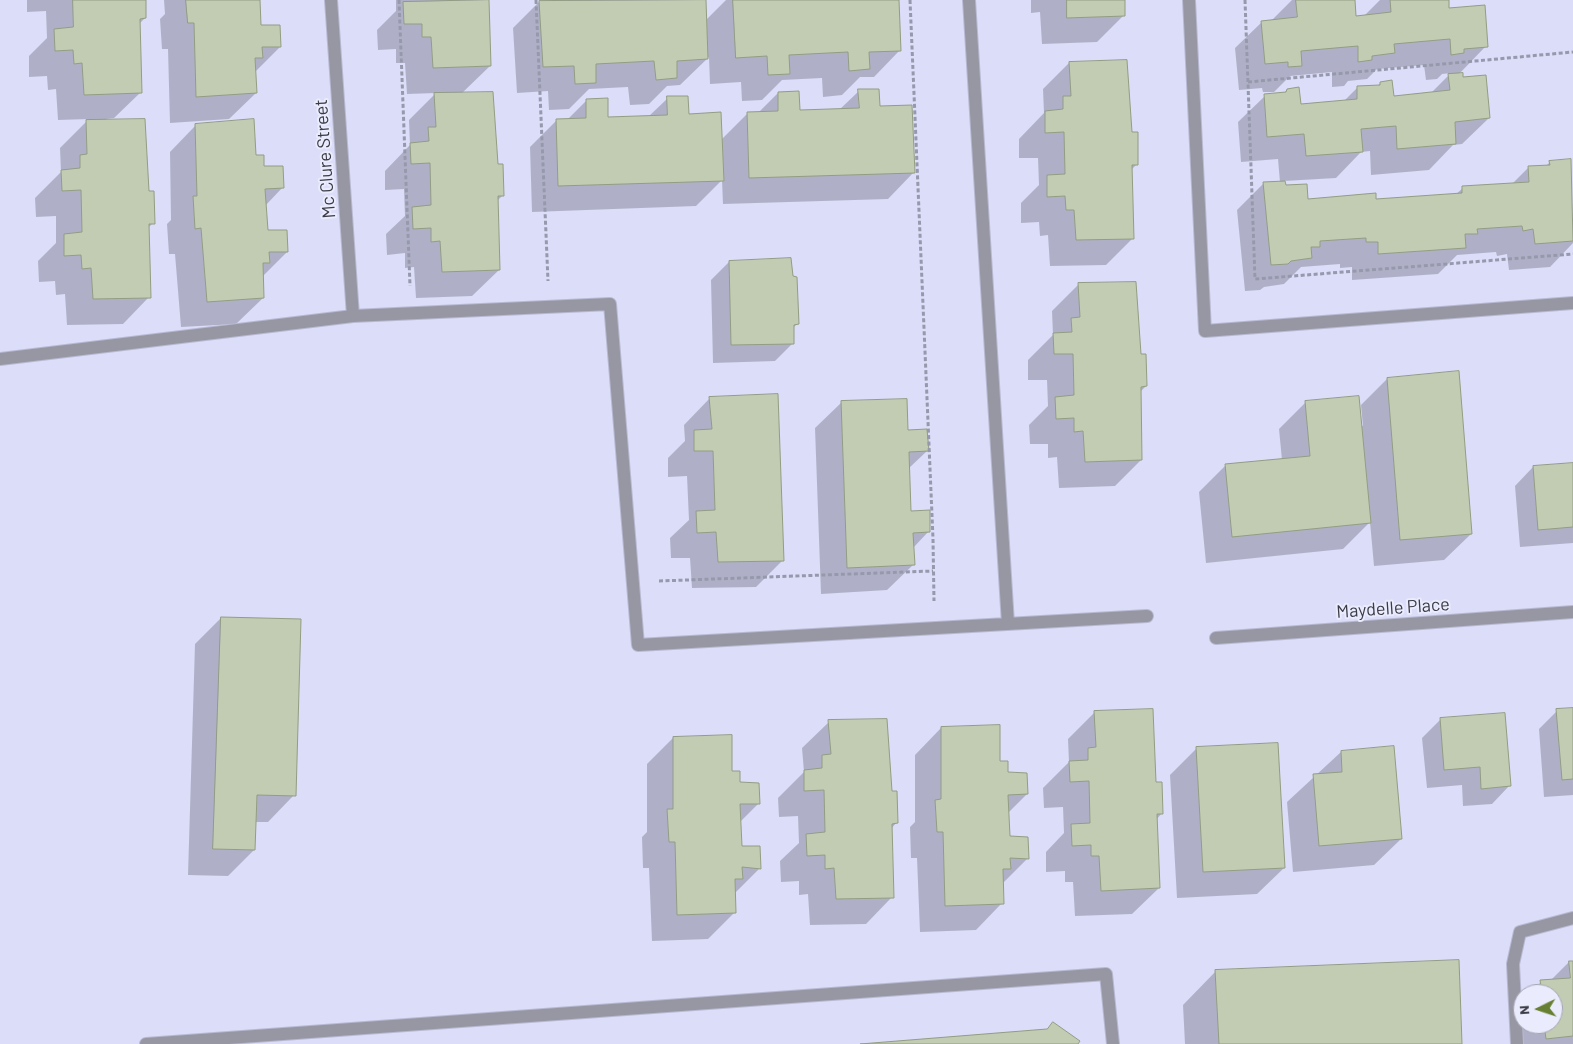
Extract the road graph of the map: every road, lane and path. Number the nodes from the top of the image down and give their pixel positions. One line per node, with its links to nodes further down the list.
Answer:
1 (331, 0): 14 (street, Mc Clure Street)
2 (399, 0): 13 (path)
3 (536, 0): 11 (path)
4 (910, 0): 16 (path)
5 (969, 0): 20 (street)
6 (1189, 0): 12 (street)
7 (1245, 0): 9 (path)
8 (1573, 52): 9 (path)
9 (1248, 82): 10 (path)
10 (1573, 254)
11 (548, 286)
12 (1573, 304)
13 (411, 314): 14 (street); 17 (street)
14 (353, 316): 15 (street)
15 (0, 359)
16 (933, 571): 17 (path); 21 (path)
17 (633, 582): 21 (street)
18 (1573, 612): 22 (street, Maydelle Place)
19 (1147, 616): 20 (street)
20 (1008, 624): 21 (street)
21 (934, 628)
22 (1216, 638)
23 (1573, 918): 26 (street)
24 (146, 1044): 25 (street)
25 (1113, 1044)
26 (1518, 1044)

